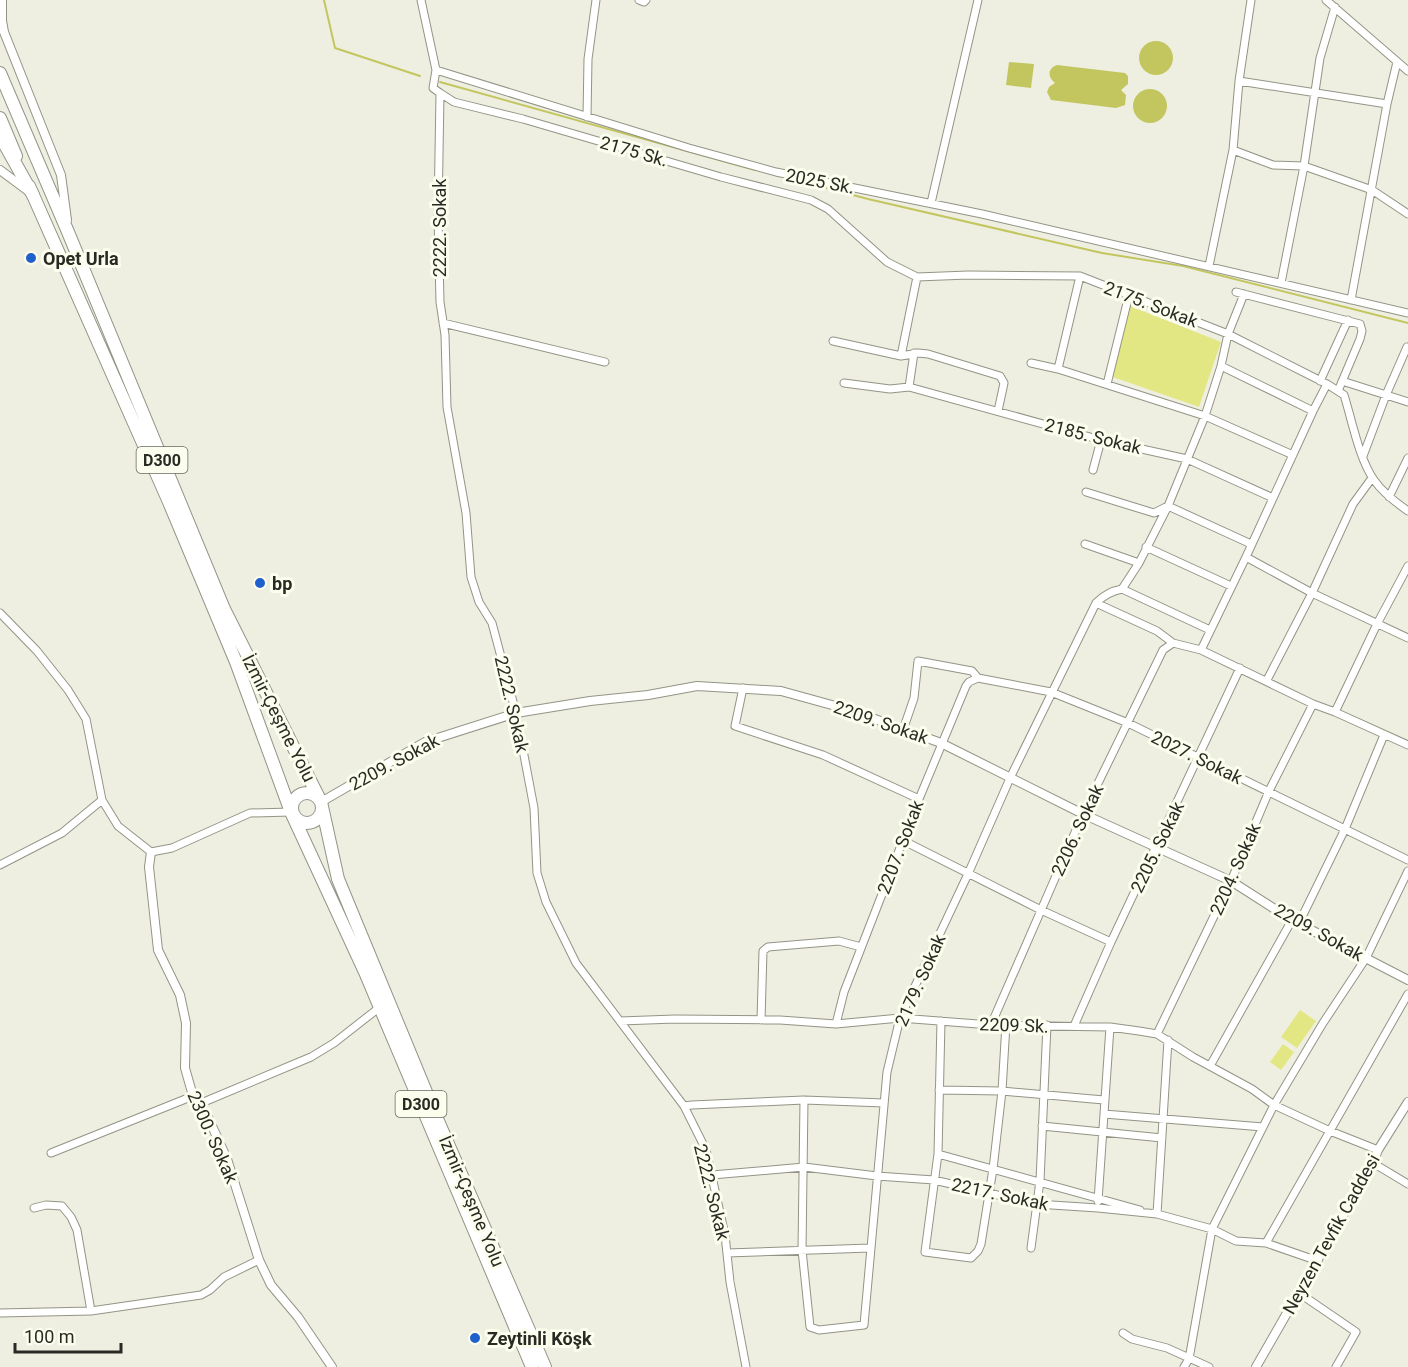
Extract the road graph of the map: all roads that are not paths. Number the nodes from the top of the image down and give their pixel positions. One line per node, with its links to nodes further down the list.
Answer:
1 (2, 0): 29 (street)
2 (421, 0): 11 (street, 2222. Sokak)
3 (596, 0): 18 (street)
4 (639, 0): 5 (street)
5 (646, 0)
6 (978, 0): 26 (street)
7 (1251, 0): 14 (street)
8 (1326, 0): 9 (street)
9 (1335, 7): 10 (street); 16 (street)
10 (1397, 62): 12 (street); 17 (street)
11 (436, 70): 15 (street, 2222. Sokak); 18 (street, 2025 Sk.)
12 (1408, 71)
13 (0, 73): 29 (highway, İzmir-Çeşme Yolu / D300)
14 (1239, 81): 16 (street); 21 (street)
15 (440, 93): 27 (street, 2175 Sk.); 40 (street, 2222. Sokak)
16 (1315, 93): 17 (street); 22 (street)
17 (1387, 104): 24 (street)
18 (586, 117): 26 (street, 2025 Sk.)
19 (0, 118): 25 (highway, İzmir-Çeşme Yolu / D300)
20 (0, 136): 25 (highway)
21 (1233, 150): 22 (street); 30 (street)
22 (1304, 166): 24 (street); 33 (street)
23 (0, 170): 25 (street)
24 (1372, 190): 28 (street); 37 (street)
25 (33, 195): 108 (highway, İzmir-Çeşme Yolu / D300)
26 (931, 203): 30 (street, 2025 Sk.)
27 (828, 209): 32 (street, 2175. Sokak)
28 (1408, 214)
29 (68, 232): 107 (highway, İzmir-Çeşme Yolu / D300)
30 (1209, 266): 33 (street, 2025 Sk.)
31 (1080, 276): 32 (street, 2175. Sokak); 36 (street, 2175. Sokak); 49 (street)
32 (917, 277): 45 (street)
33 (1281, 283): 37 (street, 2025 Sk.)
34 (1236, 292): 35 (street)
35 (1244, 294): 39 (street); 41 (street)
36 (1129, 296): 41 (street, 2175. Sokak); 53 (street)
37 (1351, 300): 38 (street, 2025 Sk.)
38 (1408, 313)
39 (1348, 320): 50 (street); 51 (street)
40 (443, 323): 46 (street); 96 (street, 2222. Sokak)
41 (1228, 334): 48 (street); 51 (street, 2175. Sokak)
42 (833, 341): 45 (street)
43 (1407, 347): 56 (street)
44 (914, 353): 45 (street); 54 (street); 58 (street)
45 (901, 356)
46 (605, 362)
47 (1031, 363): 49 (street)
48 (1221, 366): 59 (street); 60 (street)
49 (1058, 369): 53 (street)
50 (1342, 381): 55 (street); 56 (street)
51 (1324, 382): 55 (street, 2175. Sokak); 59 (street)
52 (844, 383): 54 (street, 2185. Sokak)
53 (1107, 384): 60 (street)
54 (909, 387): 58 (street, 2185. Sokak)
55 (1338, 391): 63 (street)
56 (1386, 395): 57 (street); 63 (street)
57 (1408, 402)
58 (998, 411): 61 (street, 2185. Sokak)
59 (1313, 411): 62 (street)
60 (1205, 416): 62 (street); 65 (street)
61 (1101, 440): 65 (street, 2185. Sokak); 66 (street)
62 (1293, 455): 70 (street)
63 (1363, 457): 67 (street)
64 (1408, 458): 69 (street)
65 (1187, 459): 70 (street, 2185. Sokak); 71 (street)
66 (1093, 470)
67 (1372, 478): 69 (street); 81 (street)
68 (1086, 492): 71 (street)
69 (1389, 497): 72 (street)
70 (1273, 498): 74 (street)
71 (1168, 507): 74 (street); 75 (street)
72 (1408, 511)
73 (1085, 544): 77 (street)
74 (1251, 544): 76 (street)
75 (1146, 547): 77 (street); 79 (street)
76 (1246, 557): 79 (street); 81 (street)
77 (1139, 563): 80 (street)
78 (1408, 566): 84 (street)
79 (1231, 586): 85 (street)
80 (1122, 590): 82 (street); 85 (street)
81 (1312, 593): 84 (street); 91 (street)
82 (1096, 603): 87 (street); 93 (street, 2179. Sokak)
83 (0, 613): 106 (street)
84 (1377, 624): 86 (street); 95 (street)
85 (1210, 630): 88 (street)
86 (1408, 638)
87 (1173, 643): 88 (street); 97 (street, 2206. Sokak)
88 (1201, 650): 89 (street)
89 (1240, 668): 91 (street); 102 (street, 2205. Sokak)
90 (978, 678): 93 (street, 2027. Sokak); 98 (street, 2027. Sokak); 100 (street, 2207. Sokak)
91 (1267, 680): 94 (street)
92 (743, 688): 96 (street, 2209. Sokak); 98 (street, 2209. Sokak); 105 (street)
93 (1051, 692): 97 (street, 2027. Sokak); 103 (street, 2179. Sokak)
94 (1313, 704): 95 (street); 104 (street, 2204. Sokak)
95 (1335, 712): 99 (street)
96 (516, 713): 107 (street, 2209. Sokak); 130 (street, 2222. Sokak)
97 (1128, 723): 102 (street, 2027. Sokak); 109 (street, 2206. Sokak)
98 (903, 730): 100 (street, 2209. Sokak)
99 (1384, 735): 101 (street); 110 (street)
100 (941, 743): 103 (street, 2209. Sokak); 105 (street, 2207. Sokak)
101 (1408, 745)
102 (1200, 758): 104 (street, 2027. Sokak); 112 (street, 2205. Sokak)
103 (1011, 776): 109 (street, 2209. Sokak); 117 (street, 2179. Sokak)
104 (1269, 791): 110 (street, 2027. Sokak); 118 (street, 2204. Sokak)
105 (919, 799): 111 (street, 2207. Sokak)
106 (102, 800): 113 (street); 115 (street)
107 (321, 802): 108 (highway); 108 (highway); 190 (highway, İzmir-Çeşme Yolu / D300)
108 (291, 812): 113 (street); 126 (highway, İzmir-Çeşme Yolu / D300)
109 (1083, 814): 112 (street, 2209. Sokak); 119 (street, 2206. Sokak)
110 (1345, 829): 114 (street, 2027. Sokak); 120 (street)
111 (904, 841): 117 (street); 122 (street, 2207. Sokak)
112 (1157, 846): 118 (street, 2209. Sokak); 121 (street, 2205. Sokak)
113 (151, 852): 142 (street, 2300. Sokak)
114 (1408, 860)
115 (0, 865)
116 (1408, 871): 123 (street)
117 (968, 874): 119 (street); 127 (street, 2179. Sokak)
118 (1231, 881): 120 (street, 2209. Sokak); 137 (street, 2204. Sokak)
119 (1041, 910): 121 (street); 133 (street, 2206. Sokak)
120 (1296, 921): 123 (street, 2209. Sokak); 139 (street)
121 (1112, 942): 135 (street, 2205. Sokak)
122 (861, 946): 128 (street); 131 (street, 2207. Sokak)
123 (1366, 958): 124 (street, 2209. Sokak); 148 (street)
124 (1408, 980)
125 (1408, 994): 155 (street)
126 (380, 1006): 147 (street); 189 (highway, İzmir-Çeşme Yolu / D300)
127 (900, 1018): 129 (street, 2209 Sk.); 131 (street, 2209 Sk.); 146 (street, 2179. Sokak)
128 (761, 1020): 130 (street, 2209 Sk.); 131 (street, 2209 Sk.)
129 (941, 1021): 133 (street, 2209 Sk.); 140 (street)
130 (620, 1022): 149 (street, 2222. Sokak)
131 (836, 1024)
132 (1006, 1024): 133 (street, 2209 Sk.); 134 (street, 2209 Sk.); 141 (street)
133 (991, 1025)
134 (1047, 1026): 135 (street, 2209 Sk.); 143 (street)
135 (1074, 1026): 136 (street, 2209 Sk.)
136 (1110, 1027): 137 (street, 2209 Sk.); 145 (street)
137 (1157, 1034): 138 (street, 2209 Sk.)
138 (1168, 1040): 139 (street, 2209 Sk.); 152 (street)
139 (1210, 1066): 148 (street, 2209 Sk.)
140 (939, 1090): 141 (street); 160 (street)
141 (1002, 1091): 143 (street); 163 (street)
142 (193, 1096): 147 (street, 2300. Sokak); 159 (street)
143 (1045, 1096): 145 (street); 153 (street)
144 (804, 1100): 146 (street); 149 (street); 162 (street)
145 (1104, 1100): 151 (street)
146 (884, 1103): 165 (street, 2179. Sokak)
147 (199, 1104): 181 (street, 2300. Sokak)
148 (1274, 1105): 154 (street); 155 (street, 2209 Sk.)
149 (684, 1106): 164 (street, 2222. Sokak)
150 (1407, 1108): 158 (street, Neyzen Tevfik Caddesi)
151 (1104, 1114): 152 (street); 156 (street)
152 (1164, 1119): 154 (street); 157 (street)
153 (1042, 1126): 156 (street); 167 (street)
154 (1263, 1127): 175 (street)
155 (1330, 1131): 158 (street, 2209 Sk.); 176 (street)
156 (1103, 1133): 157 (street); 170 (street)
157 (1162, 1138): 174 (street)
158 (1378, 1150): 161 (street, Neyzen Tevfik Caddesi)
159 (51, 1153)
160 (938, 1154): 163 (street); 166 (street)
161 (1373, 1163): 168 (street); 182 (street, Neyzen Tevfik Caddesi)
162 (804, 1167): 164 (street, 2217. Sokak); 165 (street, 2217. Sokak); 179 (street)
163 (993, 1169): 167 (street); 169 (street)
164 (712, 1175): 180 (street, 2222. Sokak)
165 (877, 1176): 166 (street, 2217. Sokak); 177 (street, 2179. Sokak)
166 (934, 1180): 169 (street, 2217. Sokak); 169 (street)
167 (1040, 1181): 170 (street); 171 (street)
168 (1408, 1184)
169 (988, 1192): 171 (street, 2217. Sokak)
170 (1098, 1198): 173 (street); 174 (street)
171 (1036, 1204): 173 (street, 2217. Sokak); 178 (street)
172 (34, 1208): 184 (street)
173 (1098, 1208): 174 (street, 2217. Sokak)
174 (1157, 1214): 175 (street, 2217. Sokak)
175 (1212, 1229): 176 (street, 2217. Sokak); 187 (street)
176 (1266, 1243): 182 (street, 2217. Sokak)
177 (870, 1248): 179 (street); 179 (street, 2179. Sokak)
178 (1030, 1248)
179 (802, 1250): 180 (street)
180 (727, 1253): 191 (street, 2222. Sokak)
181 (259, 1260): 184 (street); 188 (street, 2300. Sokak)
182 (1318, 1261): 183 (street, Neyzen Tevfik Caddesi)
183 (1299, 1293): 194 (street, Neyzen Tevfik Caddesi); 195 (street)
184 (91, 1311): 185 (street)
185 (0, 1313)
186 (1123, 1333): 187 (street)
187 (1189, 1359): 192 (street); 193 (street)
188 (332, 1367)
189 (532, 1367)
190 (545, 1367)
191 (746, 1367)
192 (1184, 1367)
193 (1209, 1367)
194 (1256, 1367)
195 (1336, 1367)

